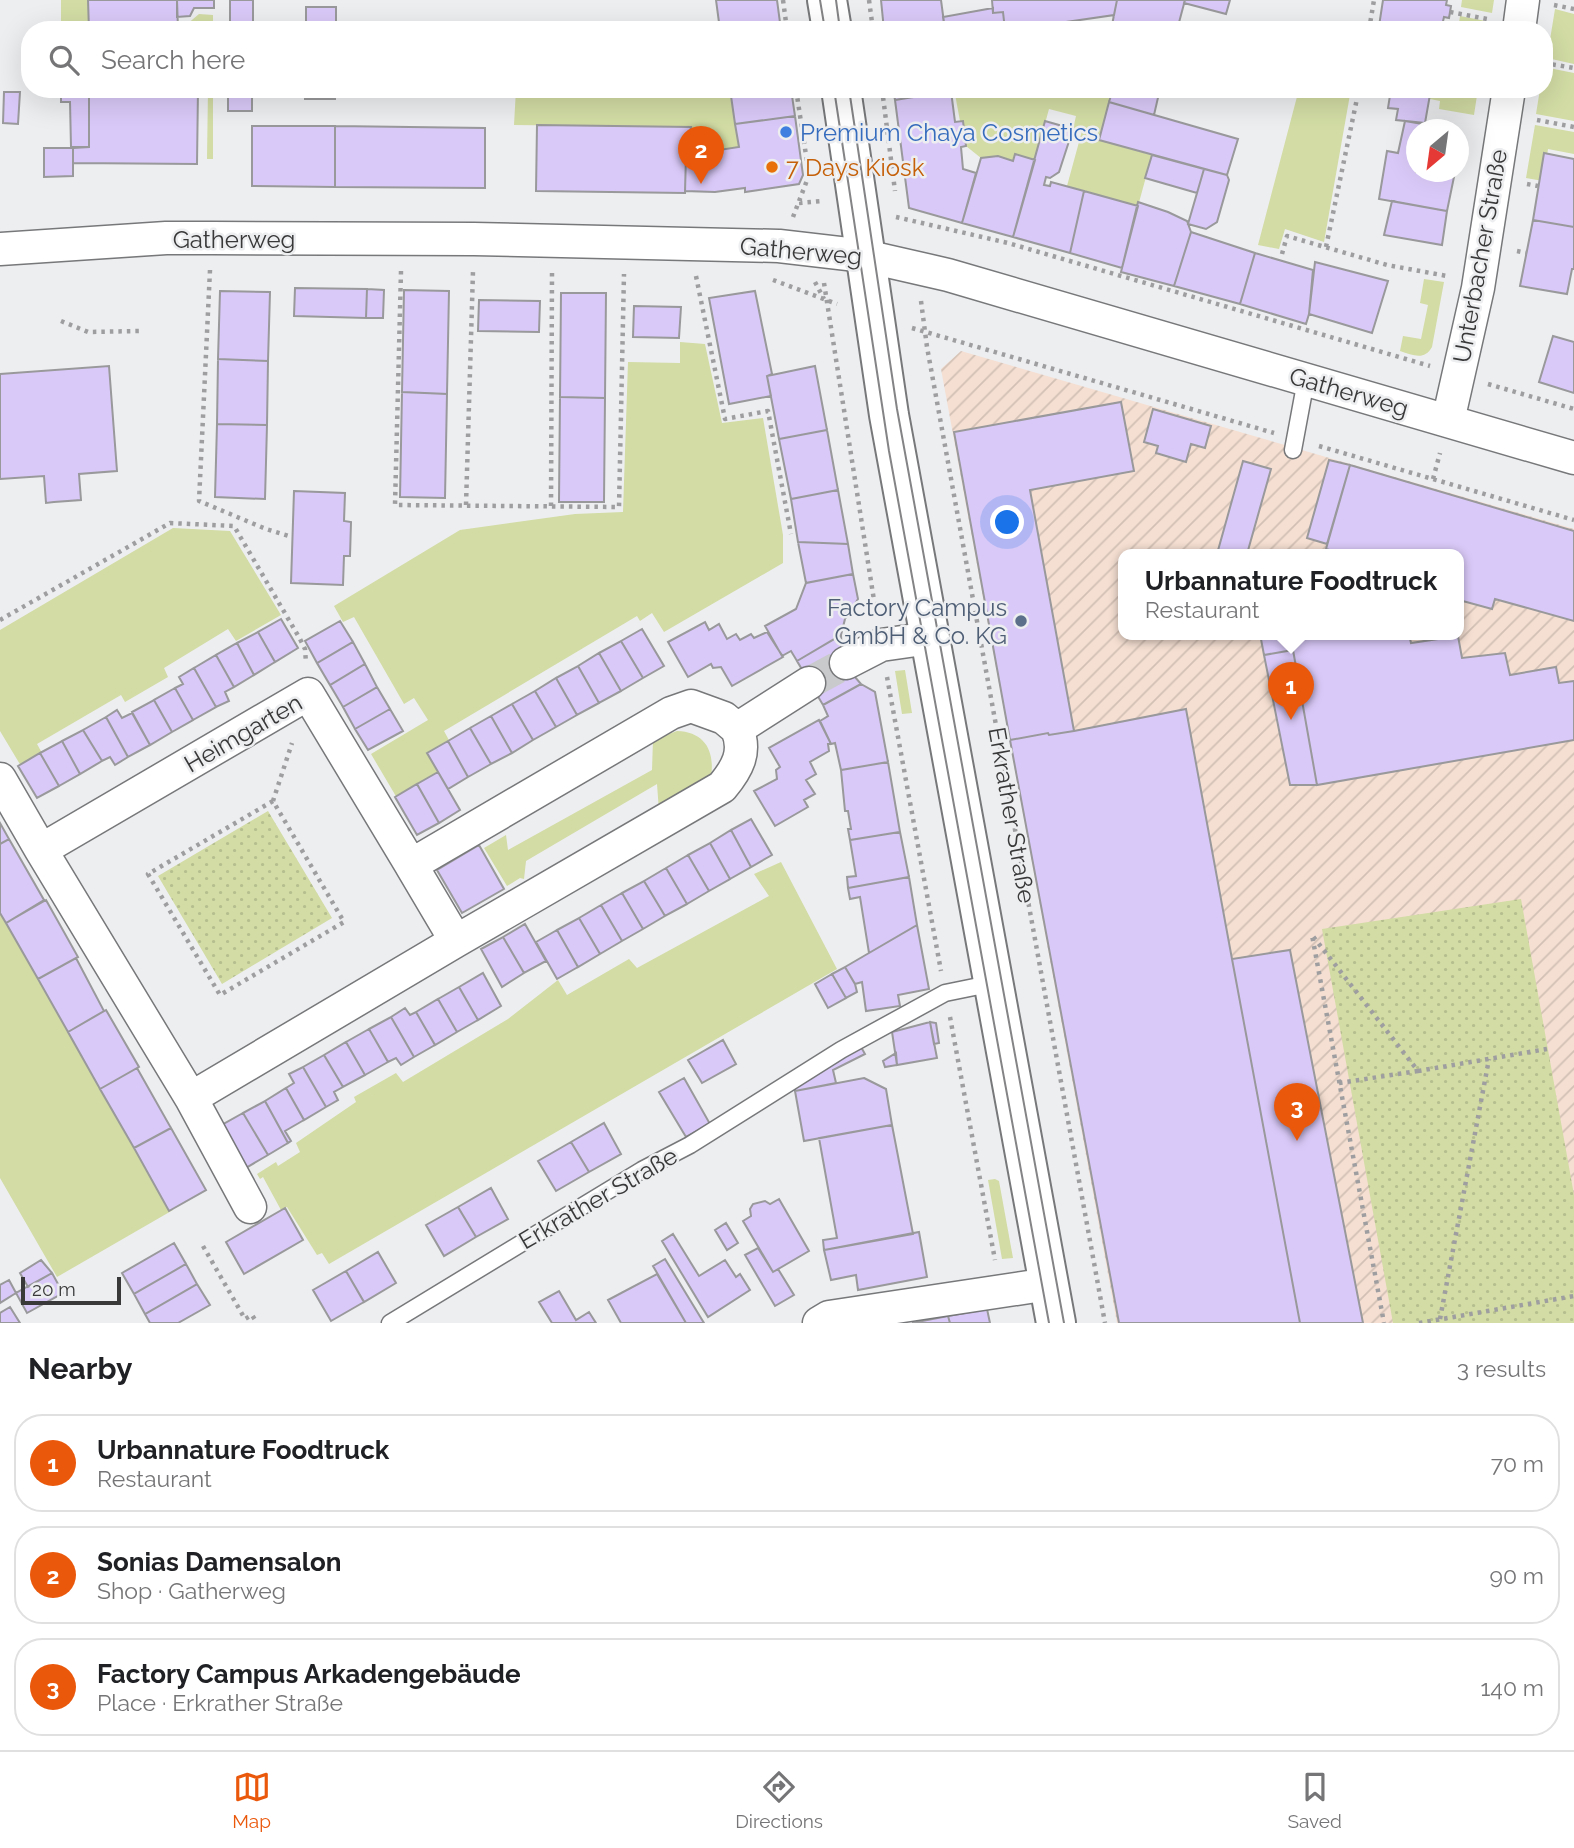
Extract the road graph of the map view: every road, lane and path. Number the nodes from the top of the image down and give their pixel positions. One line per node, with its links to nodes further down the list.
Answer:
1 (783, 0): 6 (path)
2 (827, 0): 7 (main road)
3 (869, 0): 8 (path)
4 (1374, 0): 9 (path)
5 (1523, 0): 10 (street)
6 (786, 21)
7 (830, 21)
8 (872, 21)
9 (1370, 21)
10 (1520, 21)
11 (1553, 64): 12 (path)
12 (1574, 68)
13 (797, 98): 18 (path)
14 (842, 98): 30 (main road, Erkrather Straße)
15 (1357, 98): 27 (path)
16 (1508, 98): 31 (street, Unterbacher Straße)
17 (821, 201): 18 (path, Gatherweg)
18 (799, 203): 20 (path)
19 (898, 217): 38 (path, Gatherweg)
20 (789, 228)
21 (212, 238): 22 (street, Gatherweg); 28 (street, Gatherweg); 50 (path)
22 (402, 239): 23 (street, Gatherweg); 46 (path)
23 (474, 239): 24 (street, Gatherweg); 46 (path)
24 (552, 240): 25 (street, Gatherweg); 47 (path)
25 (625, 243): 26 (street, Gatherweg); 47 (path)
26 (689, 244): 30 (street, Gatherweg); 49 (path)
27 (1326, 247): 29 (path); 31 (path)
28 (0, 249)
29 (1282, 254)
30 (865, 256): 39 (street, Gatherweg); 53 (main road, Erkrather Straße)
31 (1479, 282): 42 (street, Unterbacher Straße)
32 (840, 305): 52 (path, Gatherweg)
33 (922, 306): 37 (path, Erkrather Straße)
34 (61, 321): 36 (path)
35 (909, 327): 37 (path)
36 (141, 331)
37 (925, 331): 43 (path); 78 (path, Erkrather Straße)
38 (1441, 370)
39 (1306, 380): 42 (street, Gatherweg); 43 (lane)
40 (1476, 380): 41 (path)
41 (1574, 409)
42 (1446, 431): 44 (street, Gatherweg); 45 (path)
43 (1294, 444): 45 (path)
44 (1574, 458)
45 (1433, 479): 48 (path)
46 (466, 505): 47 (path)
47 (551, 506)
48 (1574, 520)
49 (791, 534)
50 (292, 537)
51 (0, 620): 56 (path)
52 (877, 620)
53 (930, 638): 54 (street); 63 (main road, Erkrather Straße)
54 (846, 663)
55 (809, 683): 57 (street)
56 (308, 694): 59 (path); 60 (street, Heimgarten); 61 (street, Heimgarten)
57 (737, 729): 61 (street); 62 (street)
58 (0, 779): 60 (street)
59 (273, 801): 59 (path)
60 (41, 850): 68 (street)
61 (411, 866): 62 (street, Heimgarten)
62 (456, 940): 68 (street)
63 (993, 983): 71 (main road, Erkrather Straße); 76 (lane, Erkrather Straße)
64 (1547, 1049): 65 (path)
65 (1489, 1059): 66 (path); 73 (path)
66 (1418, 1071): 67 (path); 67 (path)
67 (1339, 1083): 79 (path)
68 (191, 1098): 69 (street)
69 (250, 1207)
70 (203, 1246): 75 (path)
71 (1049, 1284): 74 (street); 77 (main road, Erkrather Straße)
72 (1574, 1296): 73 (path)
73 (1440, 1319): 80 (path)
74 (826, 1321)
75 (257, 1323)
76 (390, 1323)
77 (1056, 1323)
78 (1105, 1323)
79 (1384, 1323)
80 (1419, 1323)

